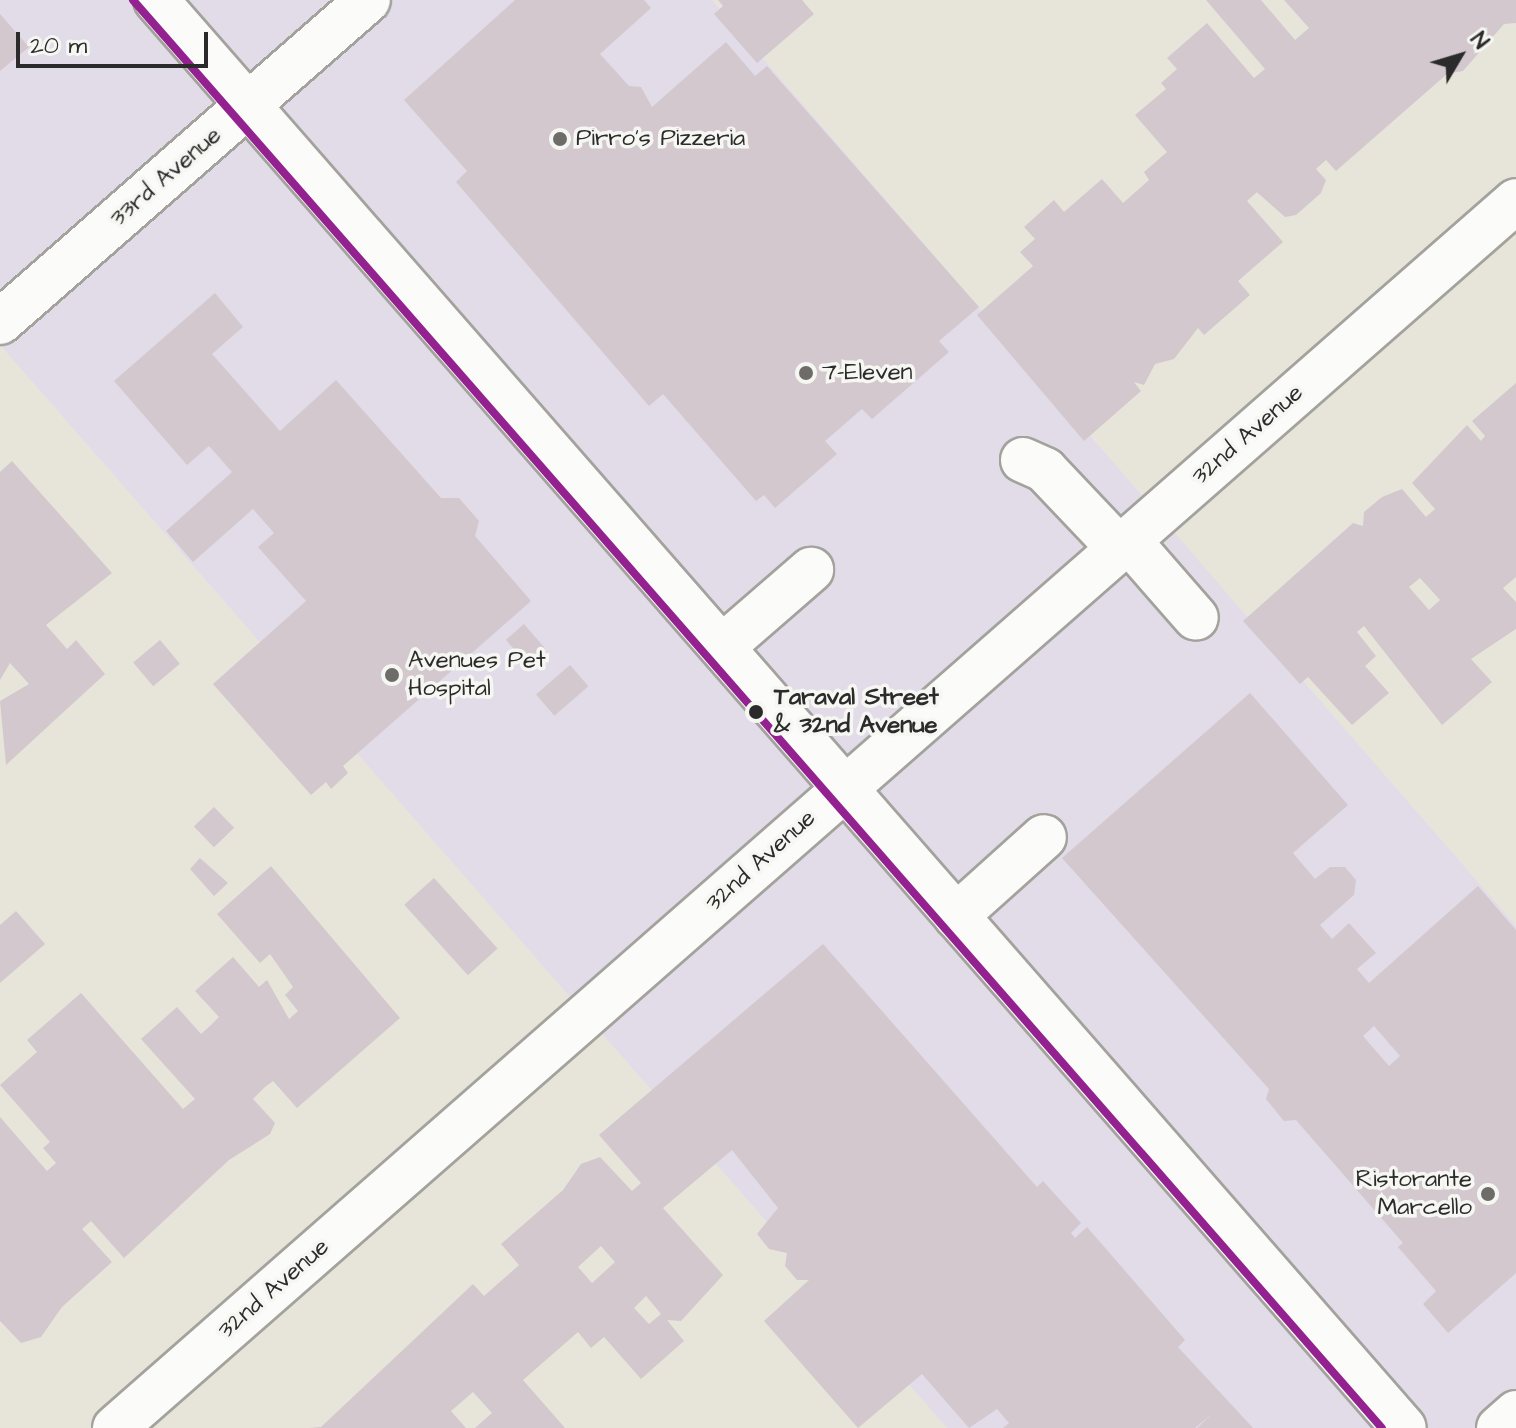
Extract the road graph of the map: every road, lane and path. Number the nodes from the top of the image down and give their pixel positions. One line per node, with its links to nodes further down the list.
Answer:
1 (156, 0): 3 (street)
2 (368, 0): 3 (street, 33rd Avenue)
3 (248, 105): 5 (street, 33rd Avenue); 10 (street)
4 (1516, 201): 7 (street, 32nd Avenue)
5 (0, 322)
6 (1023, 460): 7 (street)
7 (1123, 544): 9 (street); 11 (street, 32nd Avenue)
8 (811, 570): 10 (street)
9 (1196, 618)
10 (722, 647): 11 (street)
11 (844, 787): 13 (street); 15 (street, 32nd Avenue)
12 (1044, 837): 13 (street)
13 (956, 916): 16 (street)
14 (1516, 1413): 17 (street)
15 (115, 1428)
16 (1404, 1428)
17 (1499, 1428)

